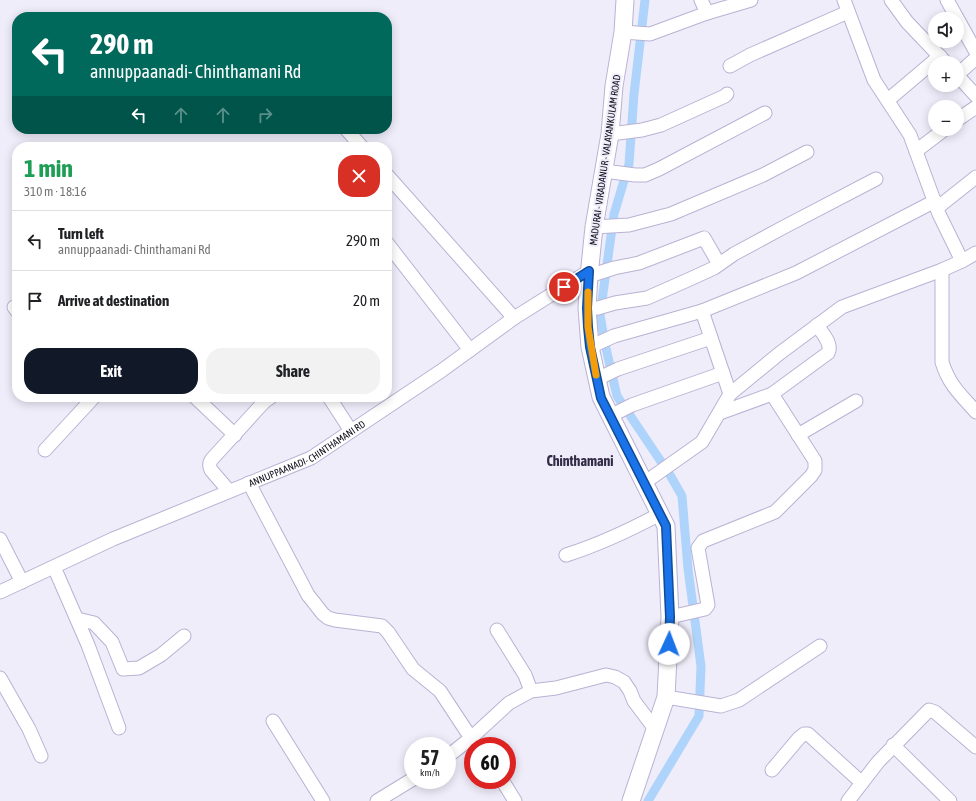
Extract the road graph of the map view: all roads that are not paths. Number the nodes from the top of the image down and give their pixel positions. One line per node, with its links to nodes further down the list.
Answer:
1 (625, 0): 8 (main road, MADURAI - VIRADANUR - VALAYANKULAM ROAD)
2 (702, 0): 7 (street)
3 (750, 0): 7 (street)
4 (892, 0): 10 (street)
5 (947, 0): 9 (street)
6 (846, 6): 12 (street); 18 (street)
7 (707, 13): 8 (street)
8 (637, 33): 22 (main road, MADURAI - VIRADANUR - VALAYANKULAM ROAD)
9 (976, 52)
10 (940, 56)
11 (976, 58): 13 (street)
12 (730, 66)
13 (964, 69)
14 (928, 70): 18 (street)
15 (964, 83): 17 (street)
16 (727, 94): 22 (street)
17 (976, 96)
18 (888, 100): 26 (street)
19 (976, 108): 21 (street)
20 (764, 112): 28 (street)
21 (964, 116)
22 (617, 133): 28 (main road, MADURAI - VIRADANUR - VALAYANKULAM ROAD)
23 (350, 134): 25 (street)
24 (936, 136): 26 (street)
25 (358, 142)
26 (916, 151): 32 (street)
27 (807, 152): 33 (street)
28 (604, 171): 33 (main road, MADURAI - VIRADANUR - VALAYANKULAM ROAD)
29 (976, 177): 32 (street)
30 (876, 179): 37 (street)
31 (392, 181): 42 (street)
32 (936, 205): 36 (street); 41 (street)
33 (598, 227): 39 (main road, MADURAI - VIRADANUR - VALAYANKULAM ROAD)
34 (392, 249): 46 (street)
35 (976, 253): 36 (street)
36 (962, 261): 38 (street)
37 (719, 264): 39 (street, ANNUPPAANADI- CHINTHAMANI RD); 40 (street)
38 (942, 270): 43 (street); 56 (street)
39 (593, 273): 40 (main road, MADURAI - VIRADANUR - VALAYANKULAM ROAD); 42 (street, ANNUPPAANADI- CHINTHAMANI RD)
40 (592, 308): 45 (main road, MADURAI - VIRADANUR - VALAYANKULAM ROAD)
41 (702, 311): 44 (street); 45 (street)
42 (514, 318): 46 (street, ANNUPPAANADI- CHINTHAMANI RD)
43 (817, 325): 49 (street); 50 (street)
44 (711, 338): 47 (street); 48 (street)
45 (594, 345): 48 (main road, MADURAI - VIRADANUR - VALAYANKULAM ROAD)
46 (470, 350): 59 (street, ANNUPPAANADI- CHINTHAMANI RD)
47 (723, 373): 49 (street); 57 (street)
48 (607, 374): 57 (main road, MADURAI - VIRADANUR - VALAYANKULAM ROAD)
49 (730, 394): 58 (street)
50 (772, 394): 58 (street); 61 (street)
51 (856, 401): 61 (street)
52 (89, 402): 62 (street)
53 (200, 402): 60 (street)
54 (264, 402): 60 (street)
55 (332, 402): 59 (street)
56 (976, 412)
57 (615, 413): 64 (main road, MADURAI - VIRADANUR - VALAYANKULAM ROAD)
58 (720, 413): 64 (street)
59 (351, 431): 63 (street, ANNUPPAANADI- CHINTHAMANI RD)
60 (235, 435): 65 (street)
61 (798, 435): 72 (street)
62 (45, 450)
63 (248, 483): 65 (street, ANNUPPAANADI- CHINTHAMANI RD); 83 (street)
64 (644, 483): 66 (main road, MADURAI - VIRADANUR - VALAYANKULAM ROAD)
65 (230, 491): 69 (street, ANNUPPAANADI- CHINTHAMANI RD)
66 (660, 514): 68 (street); 72 (main road, MADURAI - VIRADANUR - VALAYANKULAM ROAD)
67 (0, 539): 70 (street)
68 (566, 555)
69 (54, 567): 70 (street, ANNUPPAANADI- CHINTHAMANI RD); 73 (street)
70 (22, 582): 71 (street, ANNUPPAANADI- CHINTHAMANI RD)
71 (0, 592)
72 (676, 616): 79 (main road, MADURAI - VIRADANUR - VALAYANKULAM ROAD)
73 (77, 619): 75 (street); 81 (street)
74 (497, 630): 78 (street)
75 (184, 636)
76 (820, 646): 79 (street)
77 (0, 678): 89 (street)
78 (531, 691): 82 (street); 84 (street)
79 (672, 698): 82 (main road, MADURAI - VIRADANUR - VALAYANKULAM ROAD)
80 (273, 721): 95 (street)
81 (120, 728)
82 (655, 729): 98 (main road, MADURAI - VIRADANUR - VALAYANKULAM ROAD)
83 (470, 737)
84 (472, 737)
85 (464, 744): 88 (street)
86 (893, 745): 87 (street); 91 (street); 100 (street)
87 (976, 747)
88 (456, 750)
89 (41, 756)
90 (772, 770): 91 (street)
91 (862, 782): 99 (street)
92 (404, 787): 94 (street)
93 (508, 789): 97 (street)
94 (392, 798): 96 (street)
95 (323, 801)
96 (378, 801)
97 (515, 801)
98 (631, 801)
99 (848, 801)
100 (950, 801)

